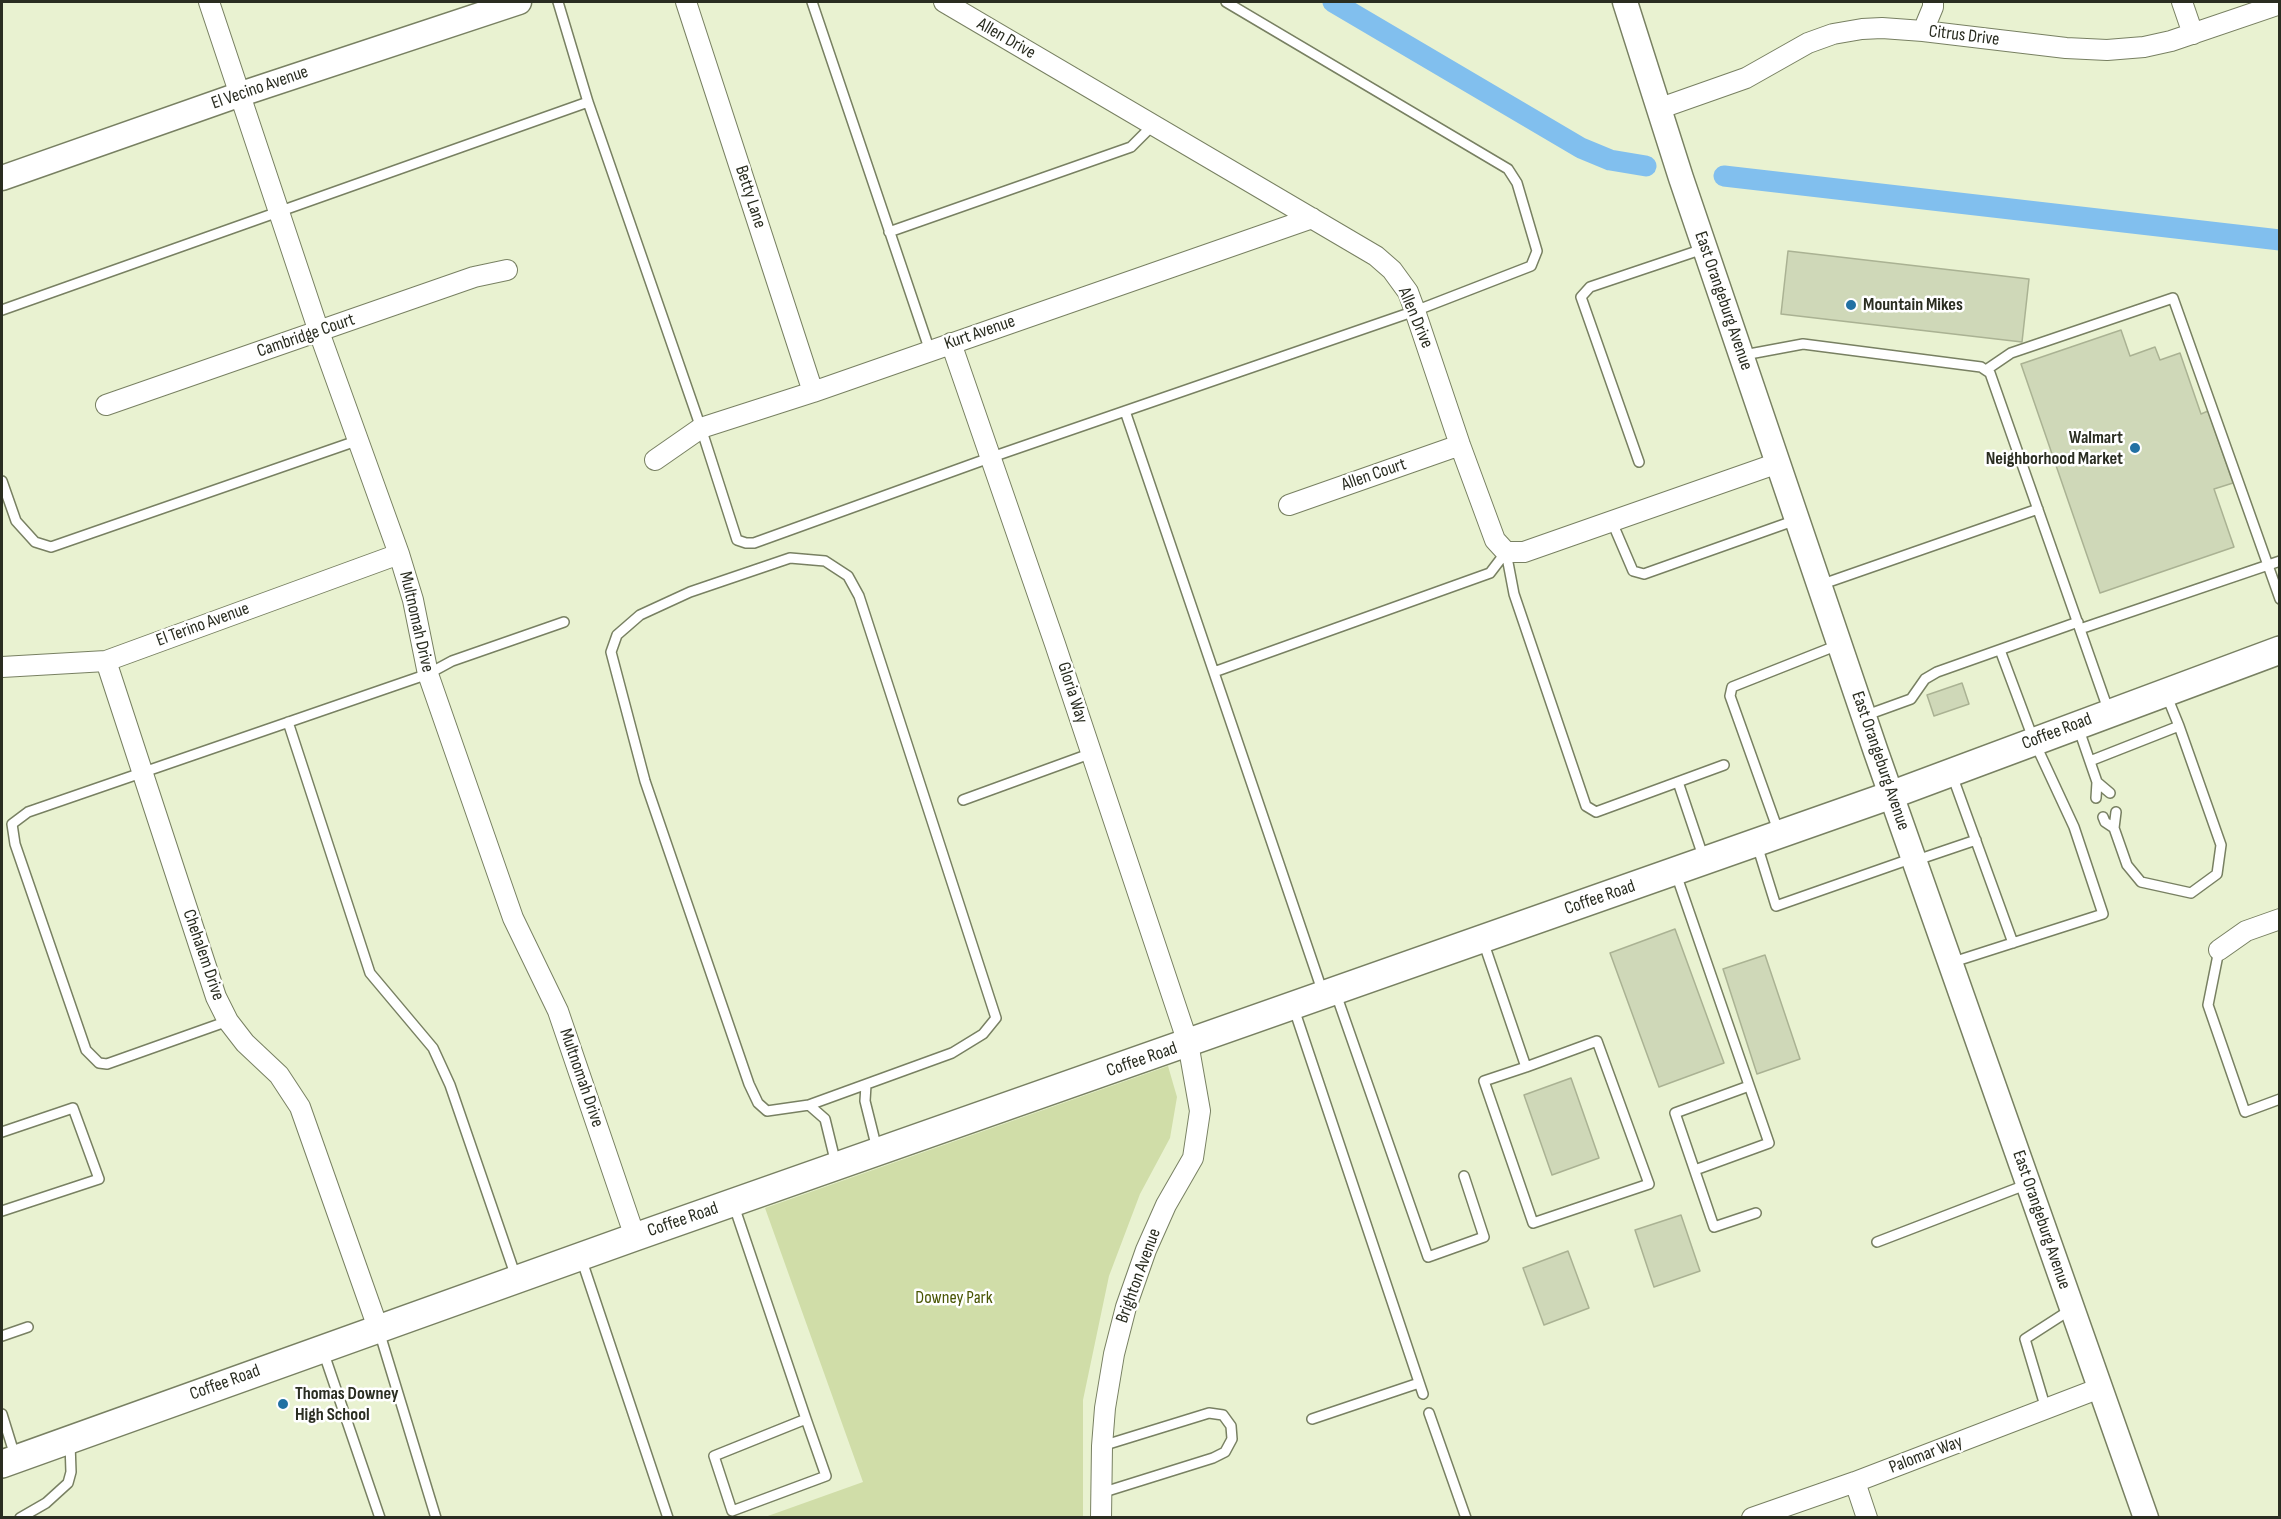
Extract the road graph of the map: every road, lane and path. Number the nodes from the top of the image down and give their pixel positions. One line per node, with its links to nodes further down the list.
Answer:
1 (209, 2): 15 (street, Multnomah Drive)
2 (519, 2): 12 (street, El Vecino Avenue)
3 (558, 2): 16 (lane)
4 (686, 2): 32 (street, Betty Lane)
5 (812, 2): 22 (lane)
6 (944, 2): 18 (street, Allen Drive)
7 (1226, 2): 26 (lane)
8 (1625, 2): 17 (street, East Orangeburg Avenue)
9 (1933, 2): 13 (street)
10 (2182, 2): 14 (street)
11 (2280, 4): 14 (street, Citrus Drive)
12 (484, 8): 15 (street, El Vecino Avenue)
13 (1923, 31): 14 (street, Citrus Drive); 17 (street, Citrus Drive)
14 (2193, 34)
15 (241, 94): 19 (street, El Vecino Avenue); 20 (street, Multnomah Drive)
16 (588, 102): 20 (lane); 35 (lane)
17 (1658, 109): 23 (street, East Orangeburg Avenue)
18 (1153, 125): 21 (street, Allen Drive); 22 (lane)
19 (2, 178)
20 (279, 212): 25 (lane); 27 (street, Multnomah Drive)
21 (1312, 218): 26 (street, Allen Drive); 28 (street, Kurt Avenue)
22 (889, 232): 29 (lane)
23 (1705, 248): 30 (street, East Orangeburg Avenue); 40 (lane)
24 (507, 270): 27 (street, Cambridge Court)
25 (2, 310)
26 (1415, 311): 34 (lane); 37 (street, Allen Drive)
27 (319, 332): 33 (street, Cambridge Court); 36 (street, Multnomah Drive)
28 (951, 343): 29 (street, Kurt Avenue); 38 (street, Gloria Way)
29 (930, 351): 32 (street, Kurt Avenue)
30 (1742, 356): 31 (lane); 41 (street, East Orangeburg Avenue)
31 (1986, 370): 44 (lane); 50 (lane)
32 (813, 392): 35 (street, Kurt Avenue)
33 (106, 405)
34 (1125, 411): 38 (lane); 60 (lane)
35 (701, 428): 38 (lane); 39 (street, Kurt Avenue)
36 (359, 440): 42 (lane); 48 (street, Multnomah Drive)
37 (1460, 445): 43 (street, Allen Court); 47 (street, Allen Drive)
38 (992, 457): 69 (street, Gloria Way)
39 (655, 460)
40 (1639, 462)
41 (1778, 463): 45 (street, East Orangeburg Avenue); 46 (street)
42 (2, 482)
43 (1289, 505)
44 (2038, 509): 51 (lane); 54 (lane)
45 (1797, 520): 46 (lane); 51 (street, East Orangeburg Avenue)
46 (1612, 522): 47 (street)
47 (1506, 552): 60 (lane); 74 (lane)
48 (399, 554): 58 (street, El Terino Avenue); 61 (street, Multnomah Drive)
49 (2280, 561): 50 (lane)
50 (2268, 565): 52 (lane); 54 (lane)
51 (1820, 585): 55 (street, East Orangeburg Avenue)
52 (2280, 599)
53 (564, 622): 61 (lane)
54 (2079, 626): 56 (lane); 63 (lane)
55 (1840, 645): 64 (street, East Orangeburg Avenue); 85 (lane)
56 (2000, 650): 64 (lane); 68 (lane)
57 (2280, 650): 62 (main road, Coffee Road)
58 (106, 660): 59 (street, El Terino Avenue); 73 (street, Chehalem Drive)
59 (2, 667)
60 (1214, 672): 95 (lane)
61 (428, 674): 65 (lane); 113 (street, Multnomah Drive)
62 (2166, 692): 63 (main road, Coffee Road); 67 (lane)
63 (2109, 712): 66 (main road, Coffee Road)
64 (1864, 716): 77 (street, East Orangeburg Avenue)
65 (288, 722): 73 (lane); 116 (lane)
66 (2078, 724): 68 (main road, Coffee Road); 70 (lane)
67 (2179, 726): 70 (lane); 84 (lane)
68 (2034, 741): 72 (main road, Coffee Road); 92 (lane)
69 (1092, 753): 79 (lane); 98 (street, Gloria Way)
70 (2090, 761): 75 (lane)
71 (1724, 765): 74 (lane)
72 (1952, 772): 77 (main road, Coffee Road); 86 (lane)
73 (143, 773): 83 (lane); 97 (street, Chehalem Drive)
74 (1678, 782): 88 (lane)
75 (2097, 782): 76 (lane); 78 (lane)
76 (2110, 793)
77 (1891, 795): 85 (main road, Coffee Road); 87 (street, East Orangeburg Avenue)
78 (2096, 798)
79 (963, 800)
80 (2116, 812): 84 (lane)
81 (2103, 817): 84 (lane)
82 (2, 822): 83 (lane)
83 (12, 824): 97 (lane)
84 (2114, 828)
85 (1768, 839): 87 (lane); 88 (main road, Coffee Road)
86 (1976, 840): 87 (lane); 92 (lane)
87 (1914, 859): 94 (street, East Orangeburg Avenue)
88 (1705, 861): 89 (main road, Coffee Road)
89 (1675, 872): 91 (main road, Coffee Road); 101 (lane)
90 (2280, 919): 93 (street)
91 (1483, 940): 95 (main road, Coffee Road); 99 (lane)
92 (2013, 943): 94 (lane)
93 (2219, 951): 102 (lane)
94 (1950, 963): 109 (street, East Orangeburg Avenue)
95 (1330, 994): 96 (main road, Coffee Road); 108 (lane)
96 (1293, 1007): 98 (main road, Coffee Road); 122 (lane)
97 (228, 1021): 119 (street, Chehalem Drive)
98 (1188, 1043): 105 (main road, Coffee Road); 131 (street, Brighton Avenue)
99 (1526, 1067): 99 (lane)
100 (866, 1085): 103 (lane); 103 (lane); 105 (lane)
101 (1749, 1086): 107 (lane); 107 (lane)
102 (2280, 1100)
103 (809, 1105): 106 (lane)
104 (2, 1132): 111 (lane)
105 (878, 1152): 106 (main road, Coffee Road)
106 (837, 1166): 110 (main road, Coffee Road)
107 (1695, 1170): 112 (lane)
108 (1464, 1176)
109 (2028, 1185): 114 (lane); 117 (street, East Orangeburg Avenue)
110 (733, 1202): 113 (main road, Coffee Road); 128 (lane)
111 (2, 1211)
112 (1756, 1213)
113 (635, 1236): 115 (main road, Coffee Road)
114 (1877, 1242)
115 (580, 1256): 116 (main road, Coffee Road); 138 (lane)
116 (516, 1279): 119 (main road, Coffee Road)
117 (2072, 1310): 123 (street, East Orangeburg Avenue); 125 (lane)
118 (27, 1328): 120 (lane)
119 (378, 1328): 121 (main road, Coffee Road); 137 (lane)
120 (2, 1336)
121 (322, 1348): 130 (main road, Coffee Road); 136 (lane)
122 (1419, 1383): 124 (lane); 129 (lane)
123 (2100, 1388): 125 (street, Palomar Way); 143 (street, East Orangeburg Avenue)
124 (1423, 1394)
125 (2046, 1409): 133 (street, Palomar Way)
126 (1429, 1413): 140 (lane)
127 (2, 1414): 132 (lane)
128 (807, 1419): 128 (lane)
129 (1312, 1419)
130 (70, 1439): 132 (main road, Coffee Road); 135 (lane)
131 (1101, 1446): 134 (street, Brighton Avenue); 134 (lane)
132 (8, 1461)
133 (1855, 1482): 141 (street, Palomar Way); 142 (street)
134 (1101, 1493): 139 (street, Brighton Avenue)
135 (20, 1518)
136 (380, 1518)
137 (436, 1518)
138 (668, 1518)
139 (1101, 1518)
140 (1466, 1518)
141 (1752, 1518)
142 (1867, 1518)
143 (2146, 1518)

